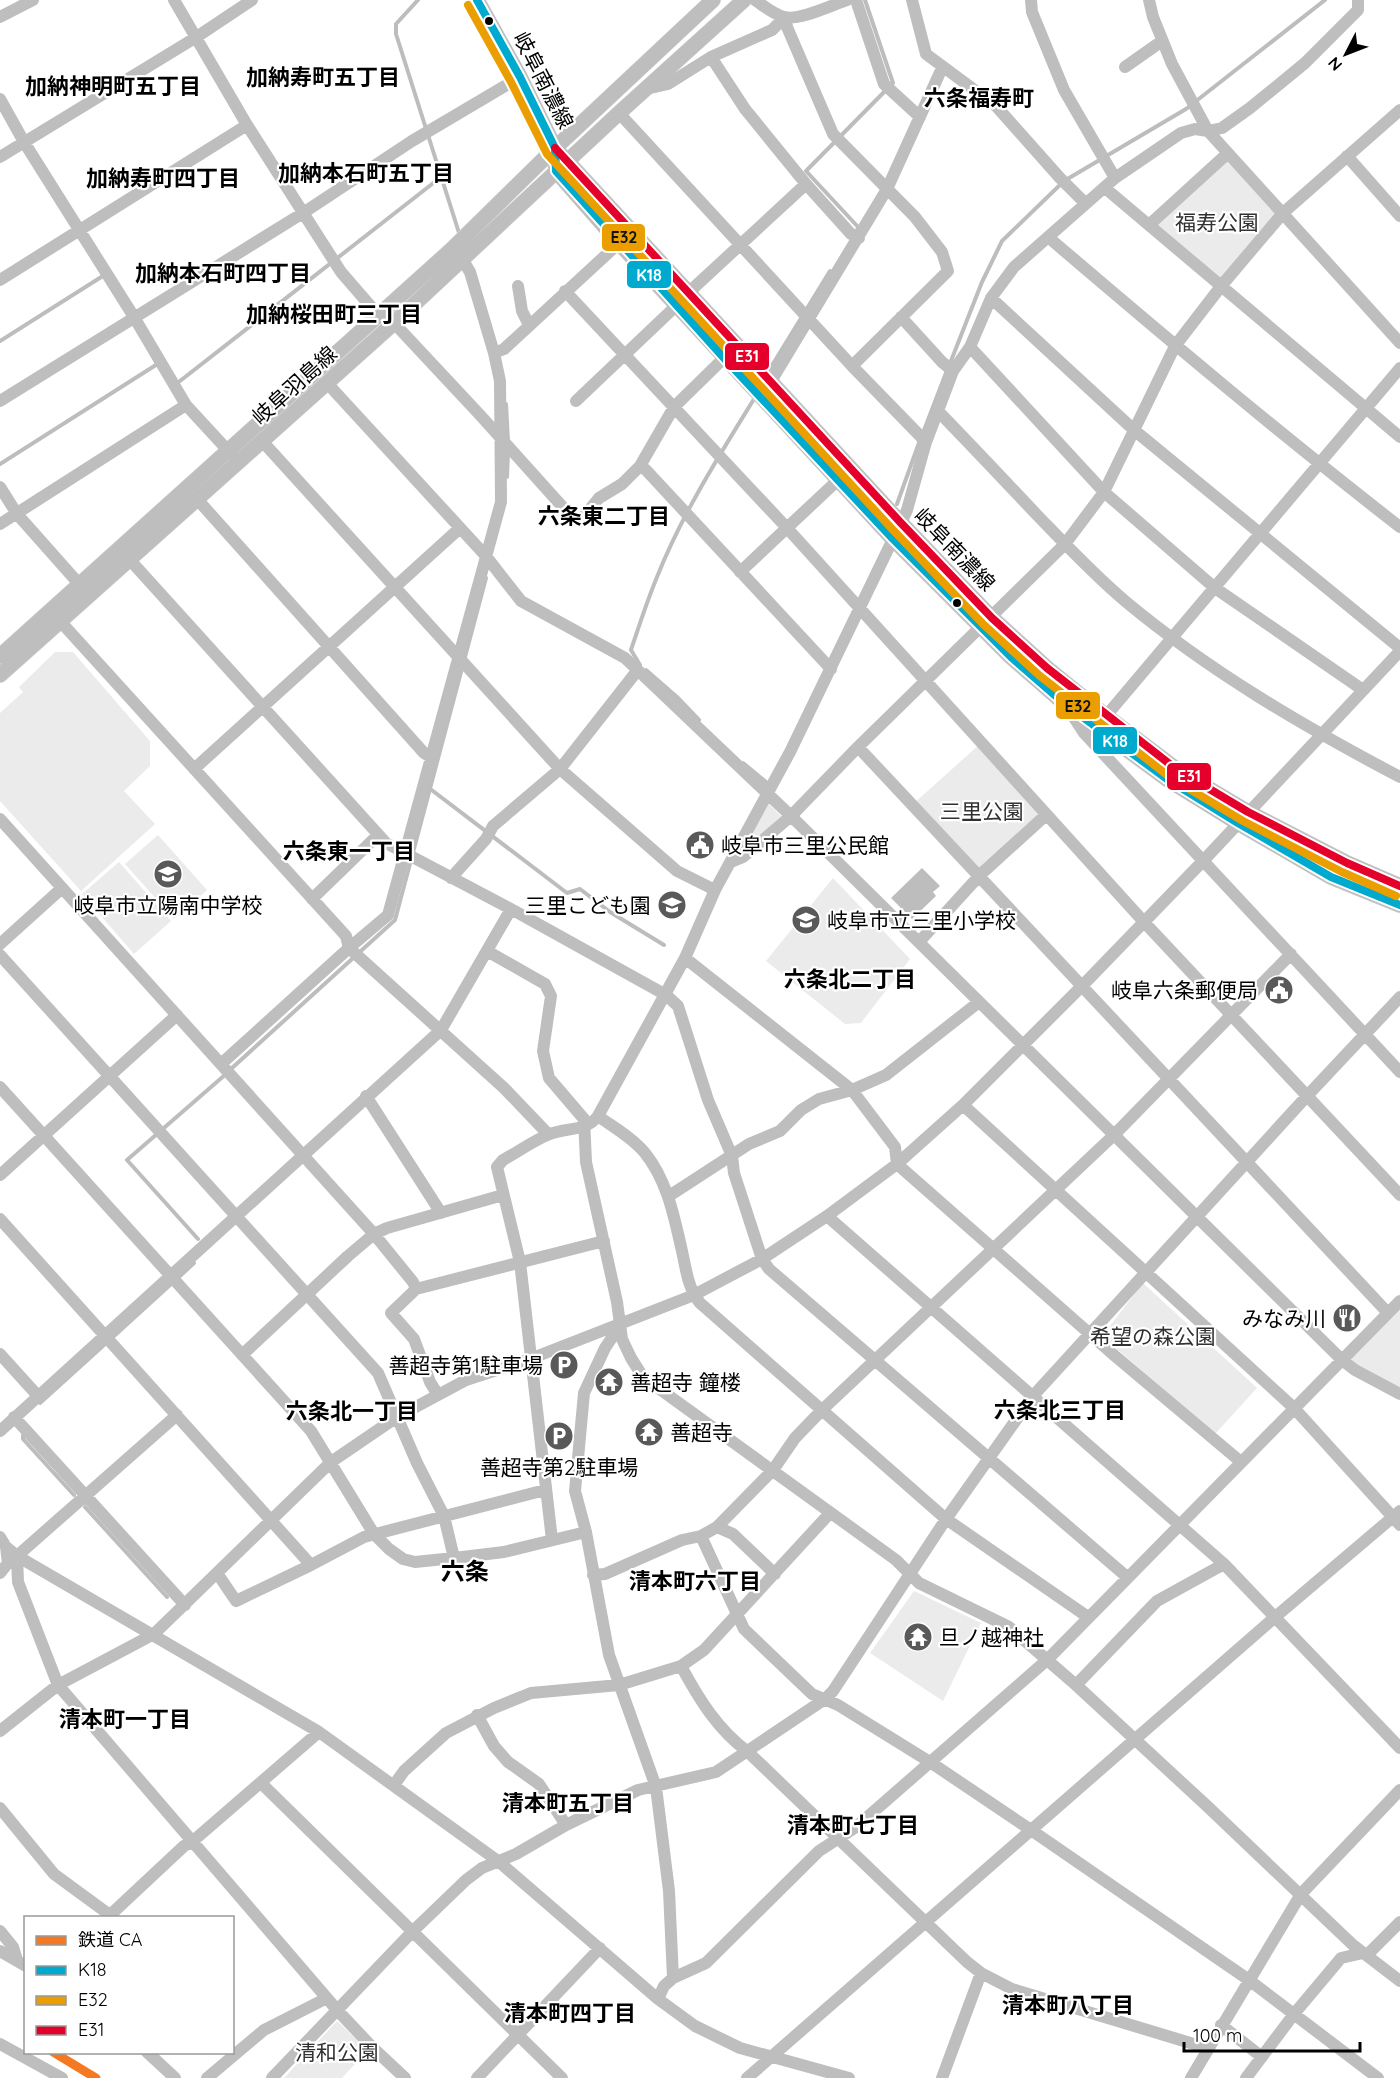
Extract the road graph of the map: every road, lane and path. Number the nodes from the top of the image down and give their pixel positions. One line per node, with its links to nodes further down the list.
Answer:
1 (33, 0): 14 (street)
2 (174, 0): 16 (street)
3 (252, 0): 16 (street)
4 (477, 0): 21 (main road, 岐阜南濃線)
5 (713, 0): 30 (main road, 岐阜羽島線)
6 (744, 0): 22 (main road, 岐阜羽島線)
7 (755, 0): 15 (street)
8 (847, 0): 15 (street)
9 (856, 0): 26 (street)
10 (912, 0): 20 (street)
11 (1031, 0): 35 (street)
12 (1149, 0): 17 (street)
13 (1358, 0): 28 (street)
14 (0, 17)
15 (784, 17): 18 (street); 38 (street)
16 (195, 38): 27 (street); 29 (street)
17 (1162, 41): 19 (street); 28 (street)
18 (711, 57): 22 (street); 36 (street)
19 (1125, 67)
20 (942, 68): 26 (street); 39 (street)
21 (520, 77): 30 (main road, 岐阜南濃線); 40 (street)
22 (645, 89): 25 (main road, 岐阜羽島線)
23 (0, 99): 29 (street)
24 (1400, 110): 32 (street)
25 (619, 113): 34 (main road, 岐阜羽島線); 48 (street)
26 (920, 117): 38 (street)
27 (247, 125): 40 (street); 44 (street)
28 (1208, 130): 31 (street); 35 (street)
29 (24, 142): 33 (street); 44 (street)
30 (555, 148): 34 (main road, 岐阜南濃線); 57 (main road, 岐阜羽島線)
31 (1228, 153): 41 (street); 43 (street)
32 (1347, 156): 41 (street); 42 (street)
33 (0, 157)
34 (562, 166): 47 (main road, 岐阜南濃線); 49 (main road, 岐阜羽島線); 54 (main road, 岐阜南濃線)
35 (1115, 178): 37 (street)
36 (806, 184): 46 (street); 48 (street)
37 (1105, 188): 39 (street); 43 (street)
38 (887, 189): 46 (street); 59 (street)
39 (1085, 203): 45 (street)
40 (303, 213): 57 (street); 58 (street)
41 (1283, 213): 51 (street); 63 (street)
42 (1400, 216)
43 (1149, 225): 51 (street)
44 (80, 230): 50 (street); 58 (street)
45 (1048, 237): 55 (street); 64 (street)
46 (859, 238): 60 (street)
47 (619, 243): 53 (street); 56 (main road, 岐阜南濃線)
48 (741, 244): 54 (street); 60 (street)
49 (462, 259): 61 (main road, 岐阜羽島線); 66 (street)
50 (0, 280)
51 (1222, 285): 64 (street); 78 (street)
52 (518, 286): 62 (street)
53 (565, 291): 62 (street); 67 (street)
54 (688, 293): 73 (main road, 岐阜南濃線)
55 (991, 298): 65 (street); 80 (street)
56 (676, 306): 67 (street); 68 (main road, 岐阜南濃線)
57 (379, 316): 85 (main road, 岐阜羽島線)
58 (134, 317): 74 (street); 76 (street)
59 (901, 317): 69 (street); 71 (street)
60 (810, 319): 69 (street); 73 (street)
61 (394, 323): 72 (main road, 岐阜羽島線); 82 (street)
62 (529, 325): 66 (street)
63 (1400, 343)
64 (1176, 346): 80 (street); 86 (street)
65 (970, 347): 71 (street); 90 (street)
66 (494, 353): 82 (street)
67 (625, 355): 75 (street); 77 (street)
68 (724, 358): 77 (street); 88 (main road, 岐阜南濃線)
69 (852, 366): 84 (street)
70 (1400, 368): 78 (street)
71 (953, 371): 79 (street)
72 (327, 383): 83 (main road, 岐阜羽島線); 96 (street)
73 (770, 383): 93 (main road, 岐阜南濃線)
74 (0, 401)
75 (576, 401)
76 (186, 405): 85 (street); 92 (street)
77 (674, 407): 87 (street); 97 (street)
78 (1366, 408): 81 (street); 86 (street)
79 (937, 410): 84 (street); 100 (street)
80 (1134, 430): 90 (street); 98 (street)
81 (1400, 437)
82 (500, 438): 87 (street); 101 (street)
83 (262, 442): 85 (main road, 岐阜羽島線); 105 (street)
84 (926, 442): 93 (street)
85 (233, 456): 91 (main road, 岐阜羽島線); 104 (main road, 岐阜羽島線)
86 (1318, 463): 95 (street); 98 (street)
87 (640, 466): 103 (street)
88 (838, 480): 97 (street); 99 (main road, 岐阜南濃線)
89 (0, 487): 92 (street)
90 (1104, 492): 100 (street); 106 (street)
91 (198, 499): 102 (main road, 岐阜羽島線); 111 (street)
92 (17, 514): 94 (street); 104 (street)
93 (900, 523): 109 (main road, 岐阜南濃線)
94 (0, 524)
95 (1400, 527)
96 (460, 528): 101 (street); 105 (street)
97 (787, 528): 103 (street); 107 (street)
98 (1260, 533): 106 (street); 112 (street)
99 (893, 538): 107 (street); 109 (main road, 岐阜南濃線)
100 (1065, 544): 109 (street); 110 (street)
101 (485, 555): 114 (street); 116 (street)
102 (129, 560): 108 (main road, 岐阜羽島線); 121 (street)
103 (740, 572): 115 (street)
104 (80, 585): 113 (main road, 岐阜羽島線)
105 (394, 587): 111 (street); 114 (street)
106 (1215, 588): 110 (street); 119 (street)
107 (859, 607): 115 (street); 118 (street)
108 (60, 621): 117 (main road, 岐阜羽島線); 126 (street)
109 (987, 623): 118 (street); 120 (main road, 岐阜南濃線); 122 (main road, 岐阜南濃線)
110 (1171, 638): 122 (street); 123 (street)
111 (329, 647): 121 (street); 125 (street)
112 (1400, 649): 119 (street)
113 (0, 656)
114 (458, 656): 125 (street); 127 (street)
115 (831, 669): 129 (street)
116 (637, 671): 127 (street); 129 (street)
117 (0, 675)
118 (925, 682): 124 (street); 130 (street)
119 (1363, 690): 123 (street)
120 (1065, 704): 132 (main road, 岐阜南濃線); 136 (street)
121 (262, 706): 126 (street); 134 (street)
122 (1106, 716): 132 (main road, 岐阜南濃線)
123 (1321, 735): 128 (street); 132 (street)
124 (858, 747): 131 (street); 138 (street)
125 (432, 758): 135 (street)
126 (194, 769): 143 (street)
127 (560, 769): 139 (street); 142 (street)
128 (1400, 777)
129 (768, 795): 131 (street); 137 (street)
130 (1046, 814): 138 (street); 146 (street)
131 (791, 816): 137 (street); 147 (street)
132 (1243, 818): 136 (street); 140 (main road, 岐阜南濃線); 144 (main road, 岐阜南濃線)
133 (0, 819): 141 (street)
134 (378, 835): 135 (street); 143 (street)
135 (404, 852): 139 (street); 149 (street)
136 (1203, 861): 146 (street); 151 (street)
137 (731, 862): 142 (street)
138 (980, 875): 147 (street); 154 (street)
139 (451, 878): 145 (street)
140 (1400, 886)
141 (61, 889): 148 (street); 158 (street)
142 (715, 890): 153 (street)
143 (312, 899): 149 (street)
144 (1400, 905)
145 (511, 909): 150 (street); 155 (street)
146 (1144, 922): 154 (street); 159 (street)
147 (919, 942): 157 (street)
148 (0, 944)
149 (349, 948): 160 (street); 163 (street)
150 (487, 951): 160 (street); 173 (street)
151 (1291, 954): 159 (street); 161 (street)
152 (0, 955): 165 (street)
153 (685, 958): 155 (street); 168 (street)
154 (1083, 985): 162 (street); 166 (street)
155 (666, 995): 172 (street); 178 (street)
156 (1400, 998): 161 (street)
157 (979, 1002): 162 (street); 168 (street)
158 (177, 1015): 163 (street); 165 (street)
159 (1232, 1015): 166 (street); 170 (street)
160 (441, 1030): 169 (street); 174 (street)
161 (1365, 1035): 164 (street); 170 (street)
162 (1023, 1045): 171 (street); 175 (street)
163 (221, 1064): 177 (street)
164 (1400, 1072)
165 (110, 1076): 176 (street); 187 (street)
166 (1170, 1078): 175 (street); 179 (street)
167 (0, 1087): 176 (street)
168 (852, 1090): 178 (street); 180 (street)
169 (366, 1096): 177 (street); 186 (street)
170 (1307, 1096): 179 (street); 184 (street)
171 (963, 1105): 180 (street); 182 (street)
172 (598, 1116): 173 (street); 185 (street)
173 (585, 1127): 174 (street); 192 (street)
174 (548, 1134): 183 (street)
175 (1114, 1135): 182 (street); 189 (street)
176 (44, 1136): 181 (street); 197 (street)
177 (303, 1156): 187 (street); 191 (street)
178 (732, 1156): 185 (street); 194 (street)
179 (1248, 1161): 189 (street); 203 (street)
180 (897, 1164): 188 (street); 193 (street)
181 (0, 1175)
182 (1056, 1190): 193 (street); 196 (street)
183 (503, 1195): 186 (street); 195 (street)
184 (1400, 1195)
185 (669, 1196): 199 (street)
186 (441, 1213): 191 (street)
187 (236, 1216): 197 (street); 200 (street)
188 (827, 1216): 194 (street); 202 (street)
189 (1197, 1217): 196 (street); 211 (street)
190 (0, 1219): 206 (street)
191 (374, 1234): 198 (street); 200 (street)
192 (604, 1241): 195 (street); 204 (street)
193 (992, 1248): 202 (street); 205 (street)
194 (762, 1259): 199 (street); 210 (street)
195 (520, 1262): 198 (street); 209 (street)
196 (1146, 1273): 205 (street); 216 (street)
197 (171, 1276): 206 (street); 208 (street)
198 (416, 1289): 213 (street)
199 (694, 1295): 204 (street); 217 (street)
200 (307, 1296): 208 (street); 220 (street)
201 (1400, 1301): 203 (street)
202 (932, 1307): 210 (street); 215 (street)
203 (1388, 1313): 211 (street)
204 (621, 1324): 209 (street); 225 (street); 235 (street)
205 (1090, 1334): 215 (street); 224 (street)
206 (105, 1335): 214 (street); 218 (street)
207 (0, 1354): 214 (street)
208 (242, 1355): 223 (street)
209 (530, 1359): 213 (street); 226 (street)
210 (875, 1360): 217 (street); 222 (street)
211 (1342, 1360): 212 (street); 216 (street)
212 (1400, 1394)
213 (438, 1395): 220 (street)
214 (38, 1396): 219 (street)
215 (1033, 1396): 222 (street); 233 (street)
216 (1294, 1408): 224 (street); 230 (street)
217 (822, 1410): 225 (street); 231 (street)
218 (177, 1415): 227 (street); 232 (street)
219 (14, 1417): 221 (street); 227 (street)
220 (397, 1417): 223 (street); 229 (street)
221 (0, 1431)
222 (989, 1458): 231 (street); 249 (street)
223 (331, 1462): 232 (street); 236 (street)
224 (1241, 1462): 233 (street)
225 (773, 1470): 228 (street); 234 (street)
226 (545, 1490): 229 (street); 238 (street)
227 (86, 1496): 240 (street); 250 (street)
228 (830, 1513): 245 (street); 247 (street)
229 (444, 1516): 236 (street); 241 (street)
230 (1398, 1518): 253 (street)
231 (946, 1519): 245 (street); 252 (street)
232 (271, 1520): 243 (street); 246 (street)
233 (1181, 1525): 242 (street); 249 (street)
234 (717, 1527): 237 (street); 247 (street)
235 (586, 1532): 238 (street); 248 (street)
236 (374, 1534): 241 (street); 243 (street)
237 (700, 1536): 248 (street); 251 (street)
238 (552, 1540): 241 (street)
239 (3, 1542): 240 (street); 244 (street)
240 (17, 1556): 254 (street); 257 (street)
241 (454, 1558)
242 (1224, 1564): 253 (street); 259 (street)
243 (311, 1565): 246 (street)
244 (0, 1573)
245 (911, 1573): 255 (street); 260 (street)
246 (217, 1574): 250 (street)
247 (775, 1574): 251 (street)
248 (593, 1575): 258 (street)
249 (1127, 1577): 252 (street)
250 (185, 1605): 254 (street)
251 (736, 1616): 256 (street); 260 (street)
252 (1089, 1617): 255 (street)
253 (1274, 1618): 264 (street); 265 (street)
254 (153, 1634): 257 (street); 263 (street)
255 (1047, 1660): 259 (street); 267 (street)
256 (681, 1666): 258 (street); 266 (street)
257 (58, 1685): 262 (street); 276 (street)
258 (619, 1685): 261 (street); 270 (street)
259 (1076, 1685): 264 (street)
260 (825, 1700): 266 (street); 267 (street)
261 (477, 1715): 269 (street); 273 (street)
262 (0, 1731)
263 (319, 1732): 268 (street); 269 (street)
264 (1135, 1740): 274 (street); 278 (street)
265 (1400, 1748)
266 (748, 1752): 270 (street); 275 (street)
267 (930, 1762): 274 (street); 275 (street)
268 (261, 1783): 276 (street); 283 (street)
269 (394, 1785): 277 (street)
270 (656, 1787): 273 (street); 289 (street)
271 (1400, 1790): 278 (street)
272 (0, 1808): 279 (street)
273 (566, 1825): 277 (street)
274 (1031, 1830): 280 (street); 290 (street)
275 (837, 1838): 280 (street); 289 (street)
276 (193, 1841): 279 (street); 292 (street)
277 (498, 1861): 283 (street); 284 (street)
278 (1301, 1894): 286 (street); 290 (street)
279 (110, 1916)
280 (926, 1922): 288 (street); 303 (street)
281 (1400, 1922): 286 (street)
282 (0, 1930): 287 (street)
283 (413, 1931): 294 (street); 297 (street)
284 (600, 1948): 293 (street); 297 (street)
285 (0, 1951): 287 (street)
286 (1365, 1954): 291 (street); 295 (street)
287 (21, 1963)
288 (981, 1973): 300 (street); 314 (street)
289 (673, 1978): 293 (street)
290 (1249, 1980): 295 (street); 296 (street)
291 (1400, 1981)
292 (327, 1998): 294 (street); 299 (street)
293 (658, 1999): 303 (street)
294 (338, 2011): 308 (street); 309 (street)
295 (1294, 2014): 304 (street); 317 (street)
296 (1221, 2025): 300 (street); 304 (street)
297 (518, 2034): 310 (street); 311 (street)
298 (0, 2044): 305 (street)
299 (236, 2045)
300 (1207, 2048): 315 (street)
301 (149, 2054): 306 (street)
302 (228, 2054): 307 (street)
303 (771, 2057): 312 (street); 313 (street)
304 (1262, 2057): 316 (street)
305 (62, 2078)
306 (175, 2078)
307 (207, 2078)
308 (273, 2078)
309 (405, 2078)
310 (477, 2078)
311 (562, 2078)
312 (747, 2078)
313 (849, 2078)
314 (942, 2078)
315 (1191, 2078)
316 (1246, 2078)
317 (1378, 2078)

